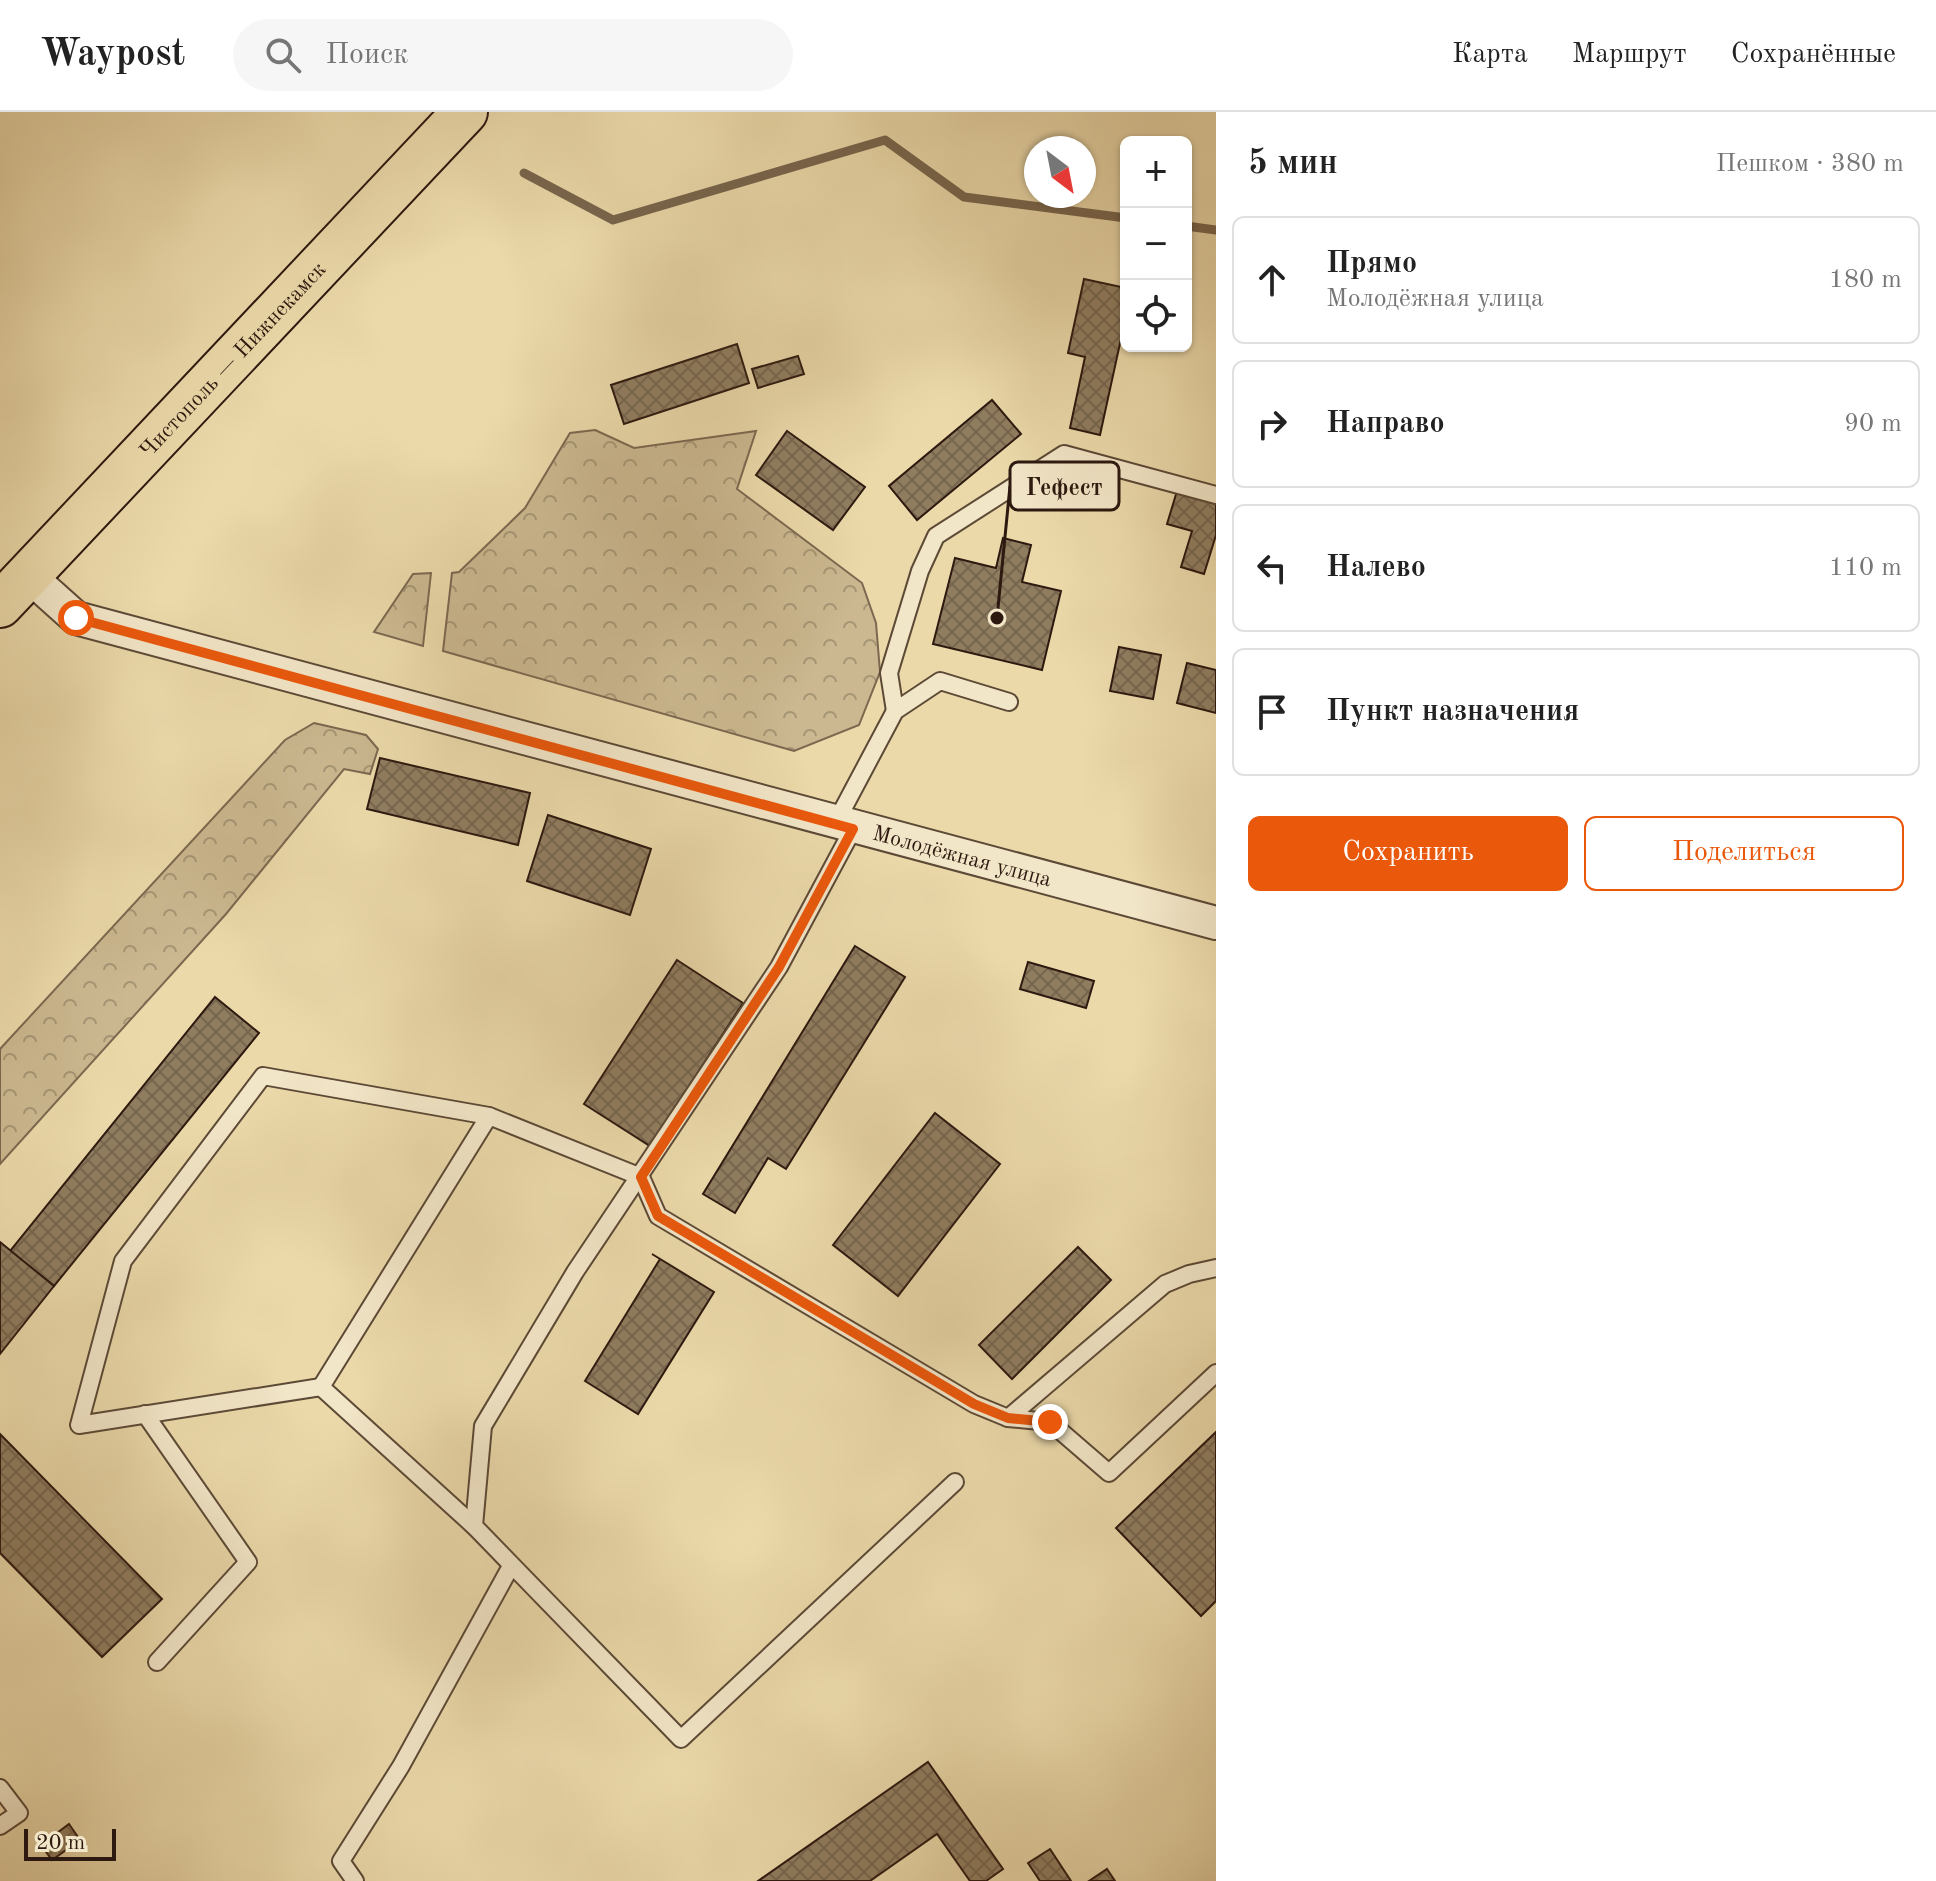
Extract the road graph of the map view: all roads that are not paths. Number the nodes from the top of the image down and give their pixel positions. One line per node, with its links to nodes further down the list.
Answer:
1 (465, 112): 3 (main road, Чистополь — Нижнекамск)
2 (1216, 495): 5 (lane)
3 (14, 590): 6 (street, Молодёжная улица)
4 (1009, 702): 5 (lane)
5 (895, 711): 6 (lane)
6 (844, 827): 7 (street, Молодёжная улица); 9 (lane)
7 (1216, 923)
8 (489, 1116): 9 (lane); 12 (lane); 13 (lane)
9 (641, 1177): 14 (lane); 16 (lane)
10 (1216, 1268): 14 (lane)
11 (1216, 1373): 14 (lane)
12 (321, 1387): 13 (lane); 16 (lane)
13 (145, 1414): 18 (lane)
14 (1008, 1418)
15 (955, 1482): 17 (lane)
16 (474, 1526): 17 (lane)
17 (511, 1566): 21 (lane)
18 (157, 1662)
19 (0, 1788): 20 (lane)
20 (0, 1826)
21 (355, 1881)

